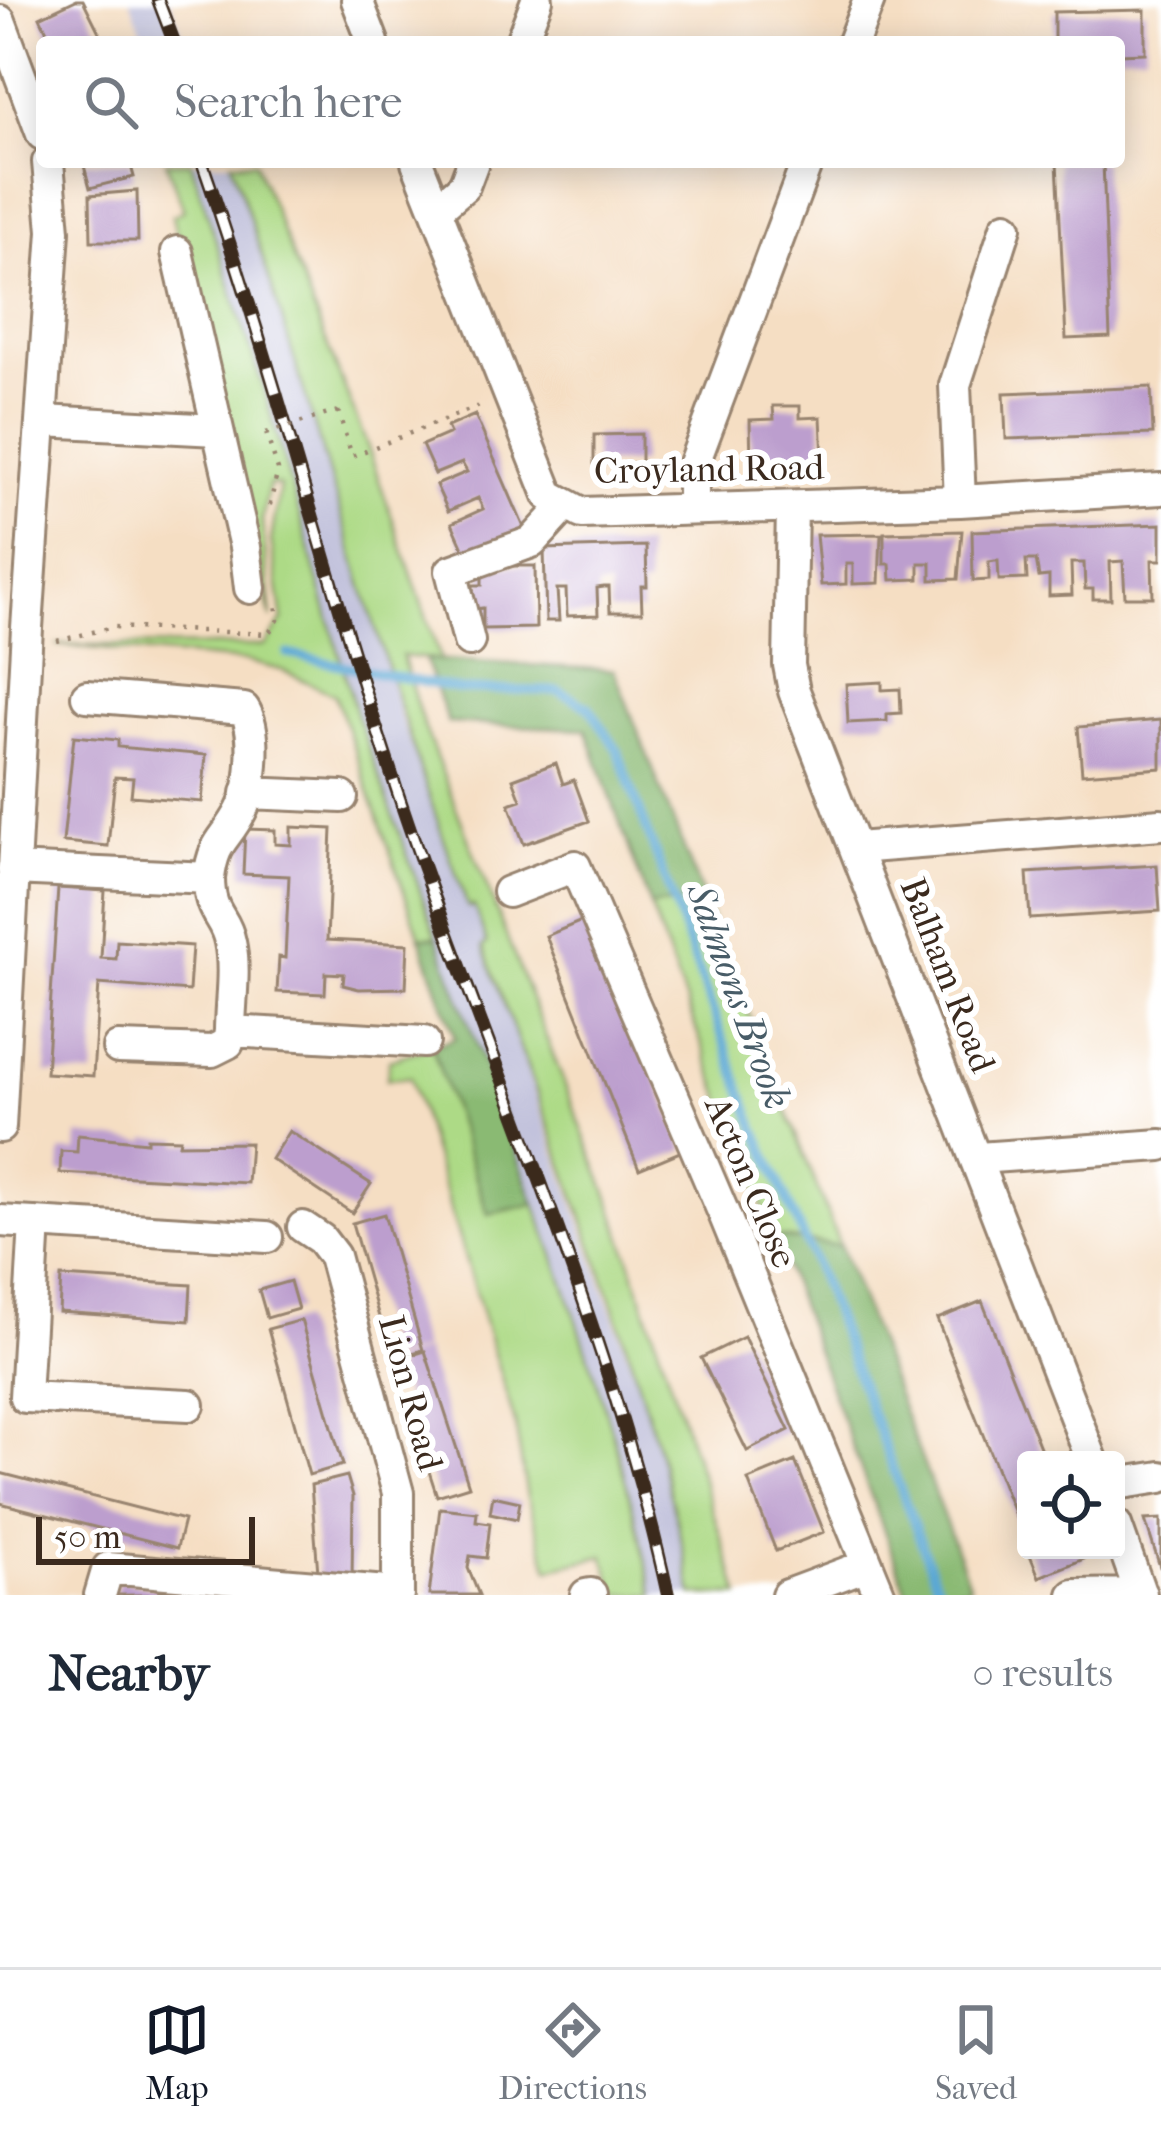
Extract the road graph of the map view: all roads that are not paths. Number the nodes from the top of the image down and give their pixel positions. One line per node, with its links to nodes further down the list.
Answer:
1 (357, 0): 5 (street)
2 (537, 0): 6 (street)
3 (869, 0): 7 (street)
4 (0, 21): 8 (street)
5 (371, 36)
6 (522, 36)
7 (855, 36)
8 (36, 118)
9 (49, 168): 16 (street)
10 (420, 168): 13 (street, Croyland Road)
11 (471, 168): 13 (street)
12 (806, 168): 22 (street)
13 (436, 211): 20 (street, Croyland Road)
14 (1006, 227): 19 (street)
15 (177, 252): 17 (street)
16 (44, 421): 17 (street); 30 (street)
17 (217, 430): 23 (street)
18 (1161, 489): 19 (street, Croyland Road)
19 (960, 501): 21 (street, Croyland Road)
20 (565, 506): 22 (street, Croyland Road); 24 (street)
21 (792, 507): 22 (street, Croyland Road); 29 (street, Balham Road)
22 (693, 509)
23 (263, 593)
24 (469, 641)
25 (87, 696): 26 (street)
26 (248, 793): 27 (street); 31 (street)
27 (341, 797)
28 (1161, 824): 29 (street)
29 (856, 848): 38 (street, Balham Road)
30 (13, 869): 31 (street); 36 (street)
31 (209, 878): 33 (street)
32 (508, 892): 48 (street, Acton Close)
33 (230, 1031): 34 (street); 35 (street)
34 (424, 1042)
35 (118, 1048)
36 (0, 1127)
37 (1161, 1144): 38 (street)
38 (978, 1158): 44 (street, Balham Road)
39 (0, 1221): 40 (street)
40 (35, 1223): 42 (street); 43 (street)
41 (303, 1227): 49 (street, Lion Road)
42 (267, 1237)
43 (189, 1405)
44 (1089, 1451)
45 (1161, 1477): 46 (street)
46 (1125, 1483)
47 (1125, 1550): 54 (street)
48 (867, 1565): 51 (street); 52 (street, Acton Close)
49 (398, 1594): 50 (street)
50 (100, 1595)
51 (787, 1595)
52 (880, 1595)
53 (1074, 1595): 54 (street)
54 (1141, 1595)

